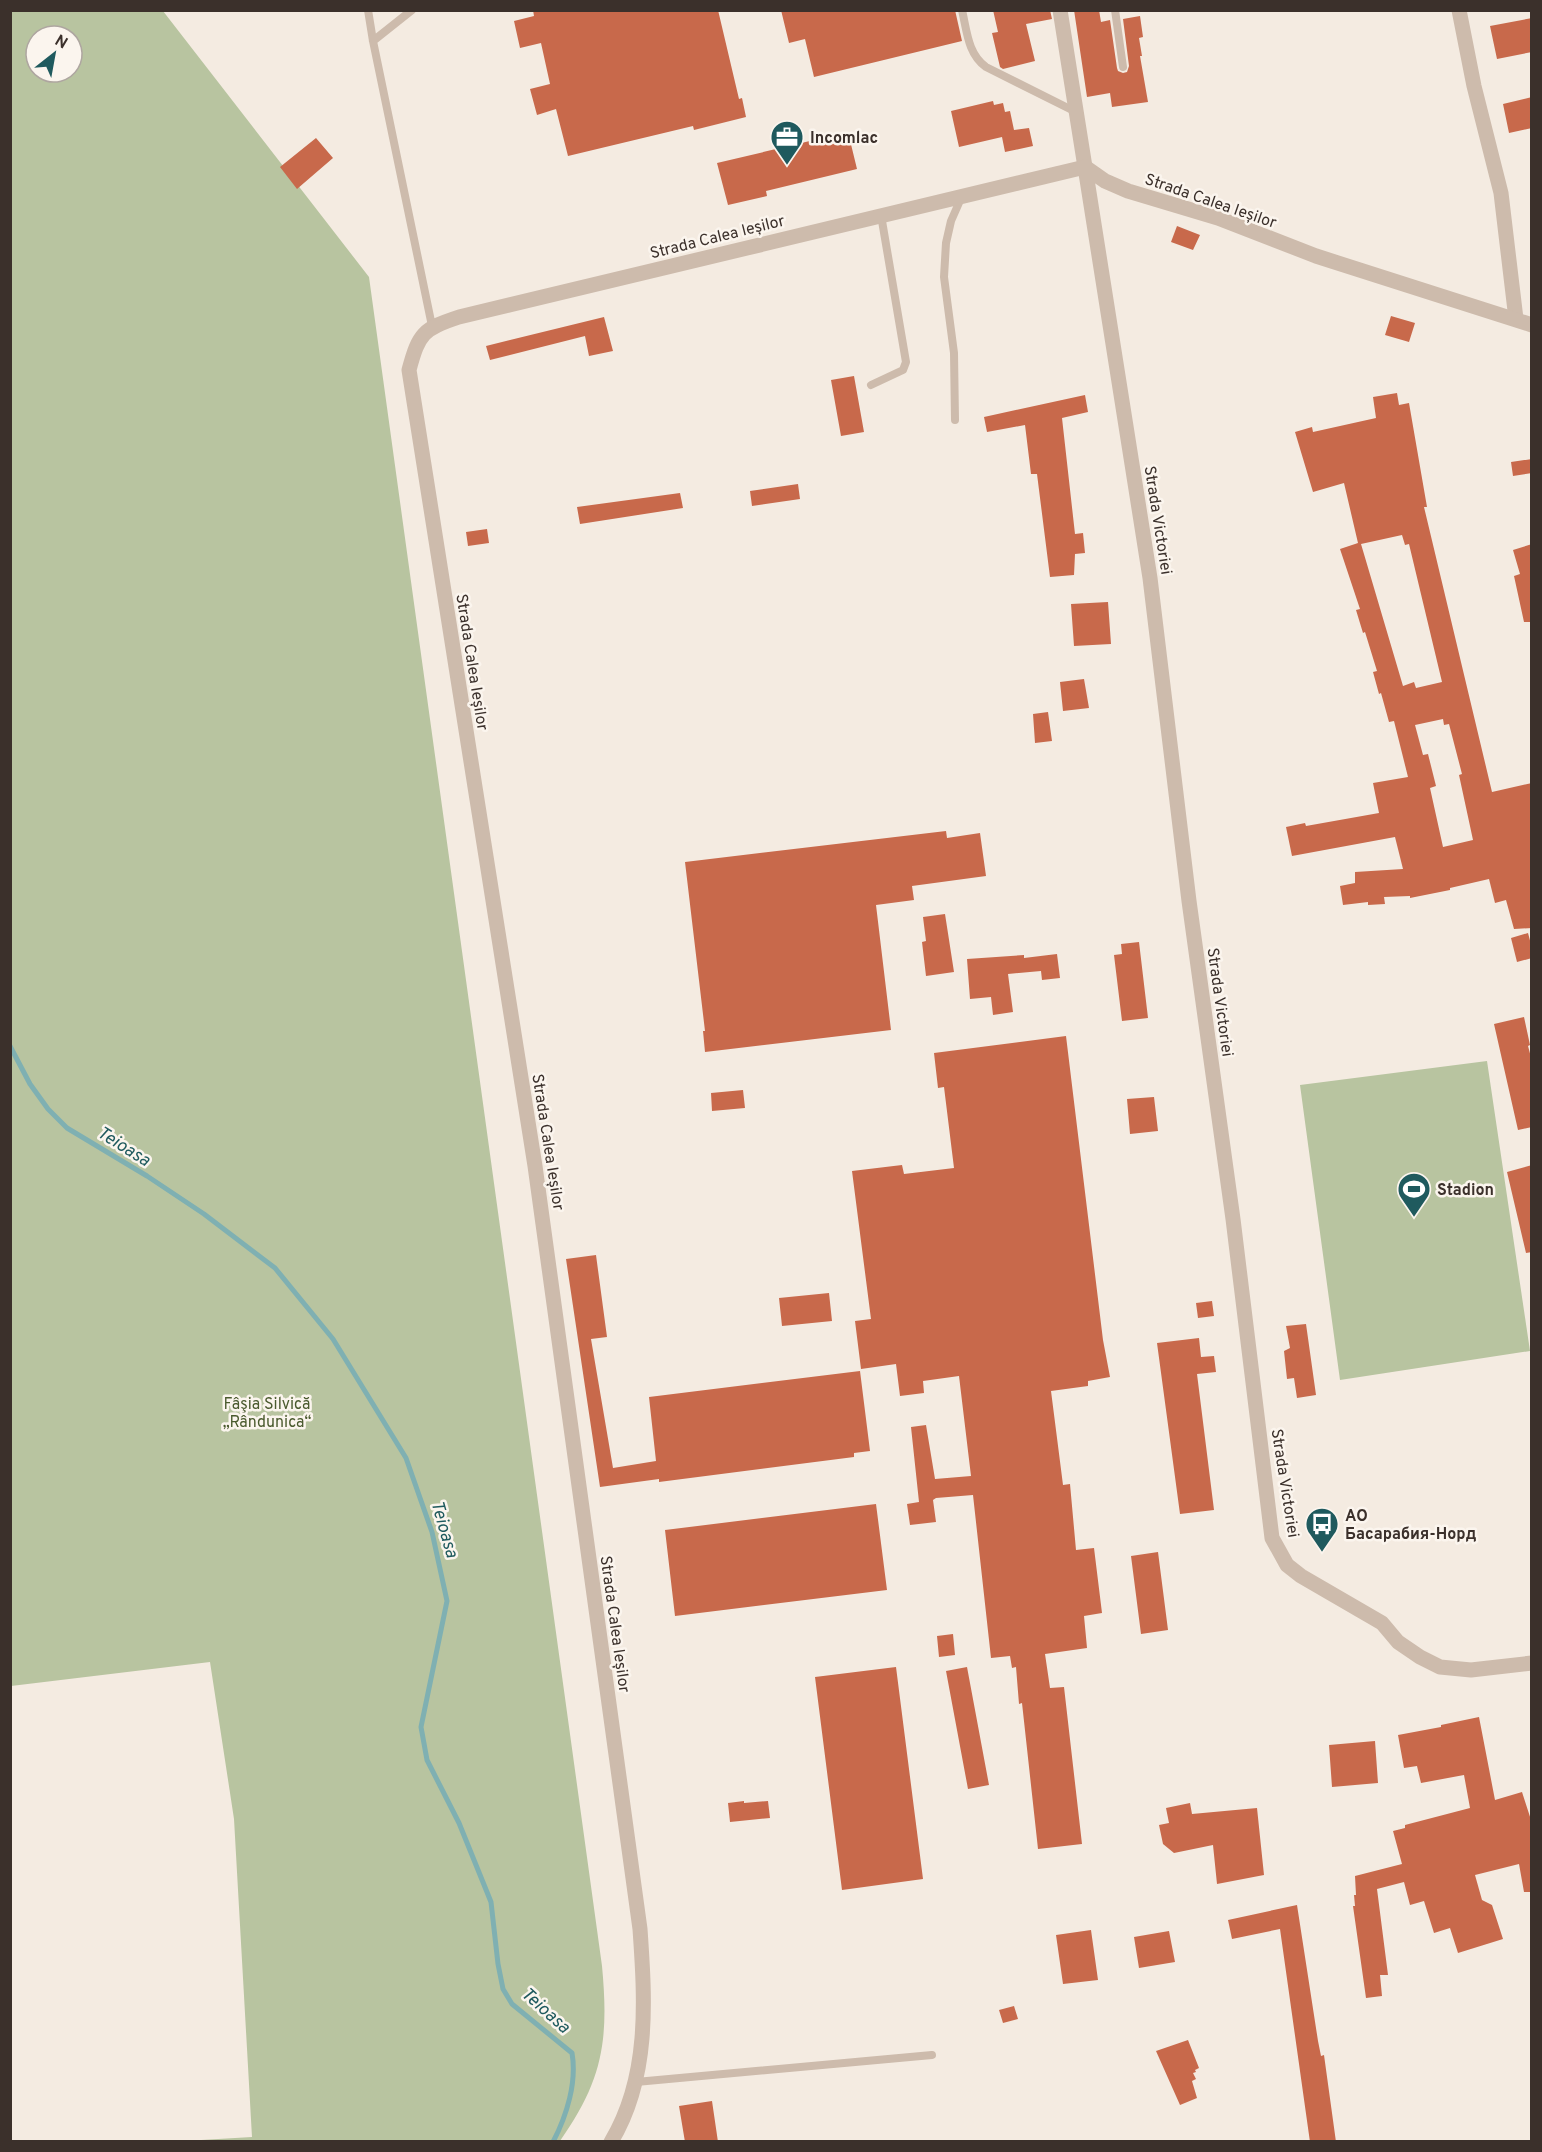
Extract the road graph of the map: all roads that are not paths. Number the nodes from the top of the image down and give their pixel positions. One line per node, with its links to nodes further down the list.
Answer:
1 (368, 10): 7 (lane)
2 (412, 10): 7 (lane)
3 (962, 10): 9 (lane)
4 (1060, 10): 9 (street, Strada Victoriei)
5 (1115, 10): 8 (lane)
6 (1459, 10): 13 (street)
7 (373, 41): 15 (lane)
8 (1123, 67)
9 (1076, 112): 10 (street, Strada Victoriei)
10 (1085, 167): 11 (street, Strada Calea Ieșilor); 13 (street, Strada Calea Ieșilor); 18 (street, Strada Victoriei)
11 (962, 195): 12 (street, Strada Calea Ieșilor); 17 (lane)
12 (881, 215): 15 (street, Strada Calea Ieșilor); 16 (lane)
13 (1516, 319): 14 (street, Strada Calea Ieșilor)
14 (1532, 325)
15 (432, 326): 20 (street, Strada Calea Ieșilor)
16 (871, 385)
17 (955, 420)
18 (1532, 1663)
19 (932, 2055): 20 (lane)
20 (636, 2082): 21 (street, Strada Calea Ieșilor)
21 (611, 2142)

